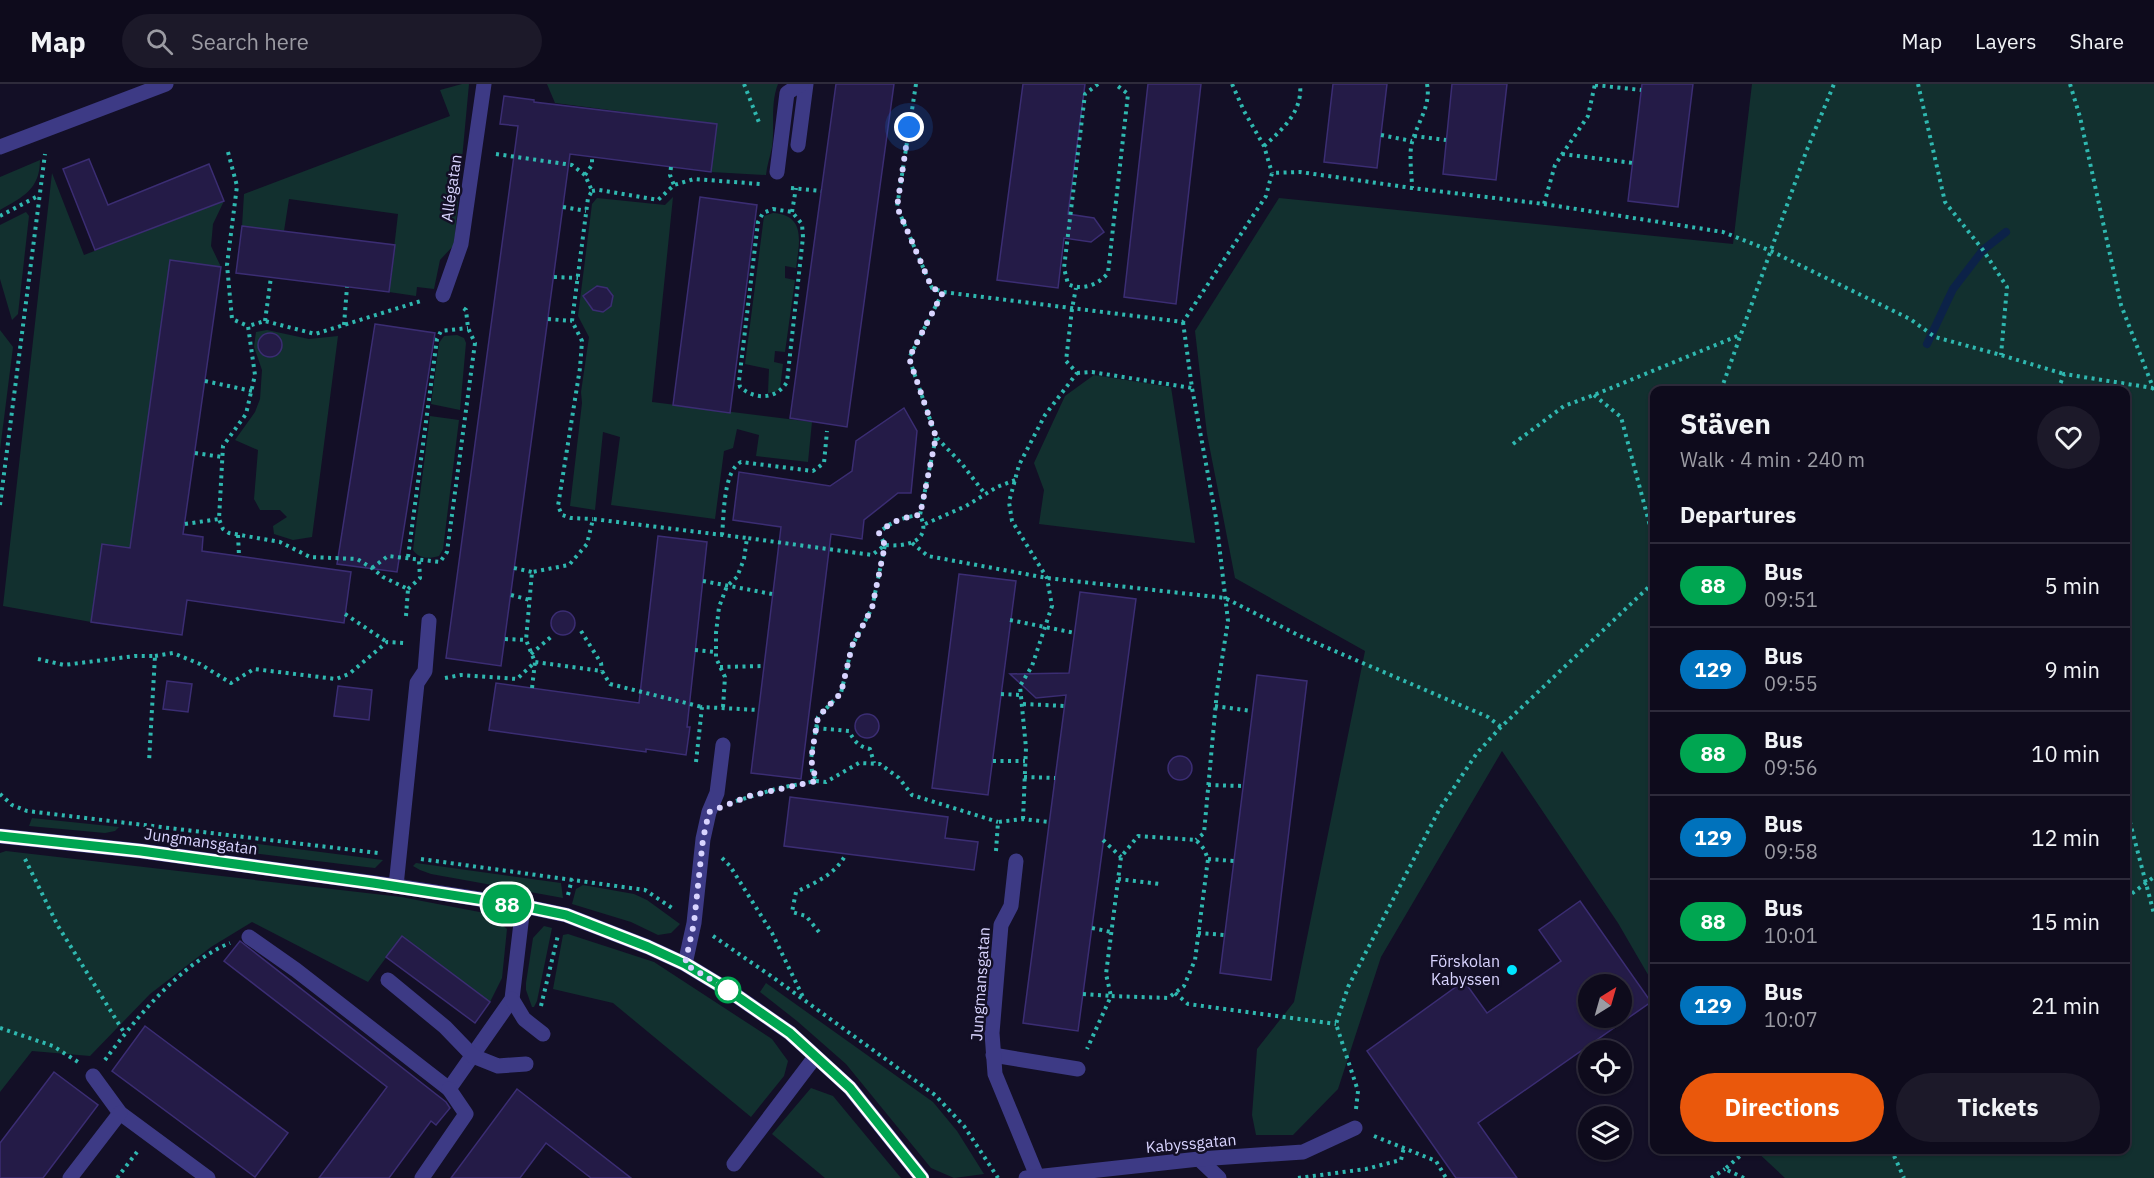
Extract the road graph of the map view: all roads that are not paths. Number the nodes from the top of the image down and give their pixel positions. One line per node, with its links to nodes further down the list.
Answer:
1 (166, 84): 6 (street)
2 (484, 84): 8 (street, Allégatan)
3 (801, 84): 7 (street)
4 (806, 84): 5 (street)
5 (798, 145)
6 (0, 147)
7 (772, 178)
8 (443, 294)
9 (429, 621): 13 (street)
10 (723, 745): 16 (street)
11 (0, 836): 13 (street, Jungmansgatan)
12 (1016, 861): 20 (street, Jungmansgatan)
13 (396, 886): 14 (street, Jungmansgatan)
14 (523, 906): 16 (street, Jungmansgatan); 18 (street)
15 (249, 937): 26 (street)
16 (685, 964): 22 (street, Jungmansgatan)
17 (388, 980): 21 (street)
18 (512, 999): 19 (street); 21 (street)
19 (543, 1034)
20 (993, 1055): 24 (street); 31 (street, Jungmansgatan)
21 (473, 1056): 23 (street); 26 (street)
22 (815, 1056): 30 (street); 35 (street, Jungmansgatan)
23 (526, 1064)
24 (1078, 1069)
25 (93, 1076): 27 (street)
26 (449, 1089): 34 (street)
27 (120, 1113): 32 (street); 33 (street)
28 (1354, 1128): 29 (street, Kabyssgatan)
29 (1199, 1159): 31 (street, Kabyssgatan); 36 (street)
30 (734, 1164)
31 (1031, 1177)
32 (70, 1178)
33 (207, 1178)
34 (422, 1178)
35 (922, 1178)
36 (1220, 1178)

